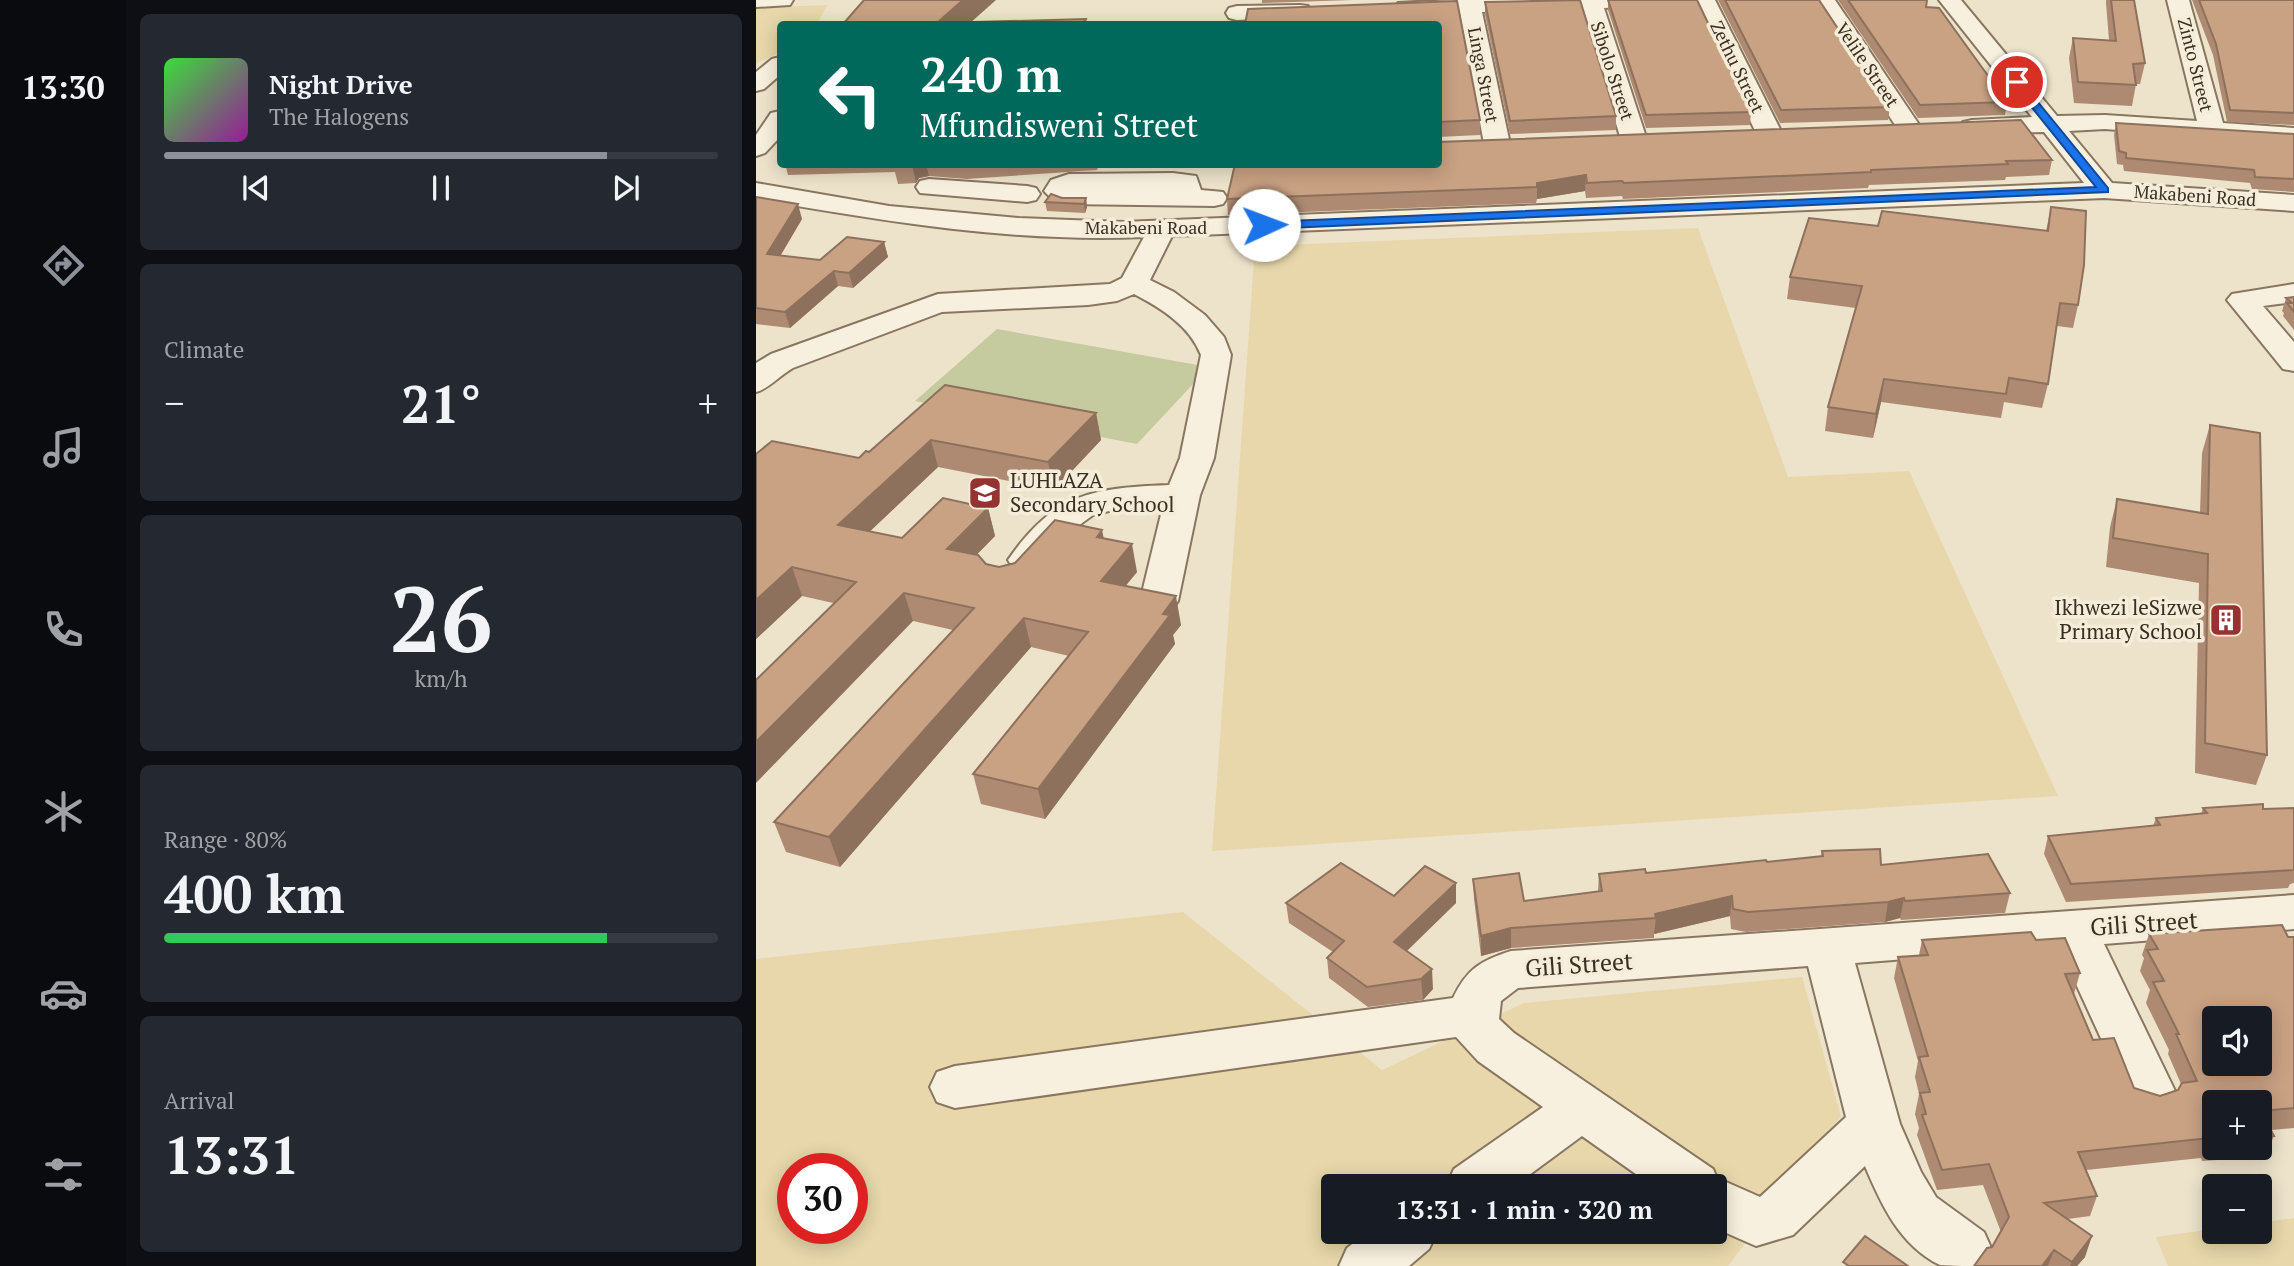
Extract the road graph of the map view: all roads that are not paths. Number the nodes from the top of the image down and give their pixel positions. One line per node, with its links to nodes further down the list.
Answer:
1 (782, 0): 7 (street)
2 (1649, 0): 8 (street)
3 (1704, 0): 23 (street, Zethu Street)
4 (1824, 0): 19 (street, Velile Street)
5 (1950, 0): 18 (street)
6 (2178, 0): 21 (street, Zinto Street)
7 (756, 1)
8 (1591, 2): 9 (street); 27 (street, Sibolo Street)
9 (1470, 6): 10 (street); 29 (street, Linga Street)
10 (1379, 9)
11 (1327, 10): 12 (street)
12 (1236, 13)
13 (777, 66): 14 (street)
14 (756, 84)
15 (756, 91): 16 (street)
16 (777, 91)
17 (777, 123): 30 (street)
18 (2050, 124): 19 (street); 21 (street); 33 (street)
19 (1910, 129): 20 (street)
20 (1882, 130)
21 (2212, 130): 25 (street)
22 (1798, 134): 23 (street)
23 (1770, 135): 24 (street)
24 (1743, 136)
25 (2294, 136)
26 (1661, 139): 27 (street)
27 (1634, 140): 28 (street)
28 (1607, 141)
29 (1525, 144)
30 (756, 148)
31 (1036, 168): 34 (street)
32 (929, 187): 34 (street)
33 (2104, 190): 37 (street, Makabeni Road); 39 (street, Makabeni Road)
34 (1027, 194): 38 (street)
35 (1185, 197): 39 (street)
36 (757, 203): 38 (street, Makabeni Road)
37 (2294, 203)
38 (1018, 226): 40 (street, Makabeni Road)
39 (1210, 228): 40 (street, Makabeni Road)
40 (1162, 229): 41 (street)
41 (1135, 283): 44 (street); 45 (street)
42 (2294, 293): 43 (street)
43 (2294, 362)
44 (756, 382)
45 (1183, 495): 46 (street); 47 (street)
46 (1006, 582)
47 (1159, 601)
48 (2294, 912): 49 (street, Gili Street)
49 (2074, 929): 50 (street, Gili Street); 53 (street)
50 (1827, 947): 51 (street, Gili Street); 55 (street)
51 (1474, 1015): 52 (street); 54 (street)
52 (955, 1087)
53 (2151, 1093)
54 (1583, 1107): 56 (street); 57 (street)
55 (1874, 1124): 58 (street); 60 (street)
56 (1490, 1174)
57 (1677, 1174)
58 (1727, 1207)
59 (1395, 1244): 61 (street)
60 (1964, 1250)
61 (1367, 1266)

